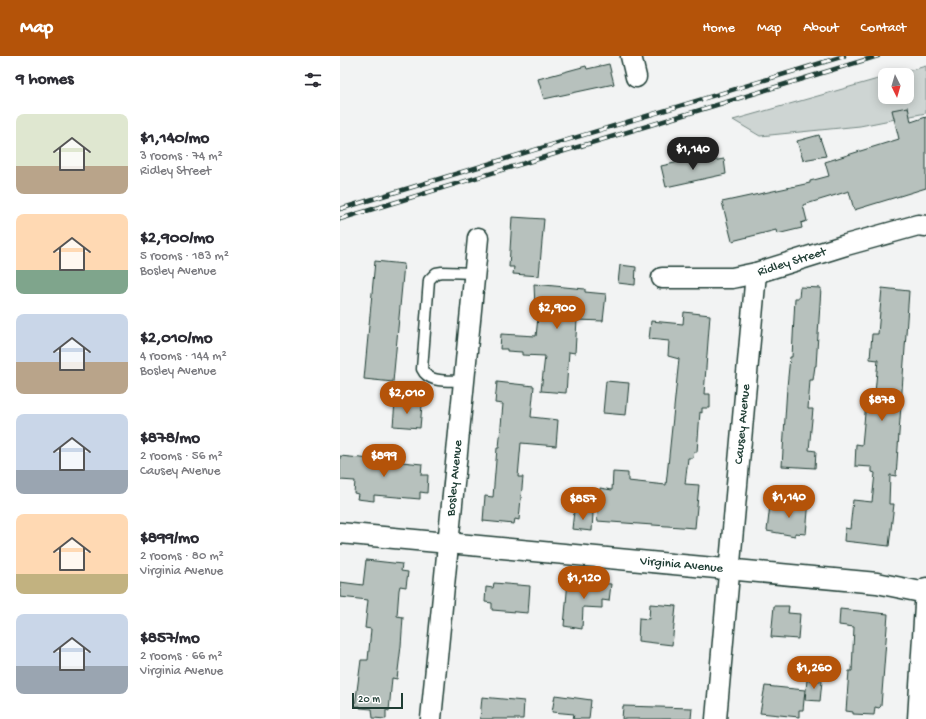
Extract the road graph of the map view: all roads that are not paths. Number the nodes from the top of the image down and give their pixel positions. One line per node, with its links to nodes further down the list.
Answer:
1 (631, 56): 2 (street)
2 (636, 77)
3 (922, 226): 6 (street, Ridley Street)
4 (478, 238): 5 (street, Bosley Avenue)
5 (475, 273): 8 (street, Bosley Avenue); 8 (lane)
6 (756, 273): 7 (street, Ridley Street); 11 (street, Causey Avenue)
7 (662, 278)
8 (464, 381): 10 (street, Bosley Avenue)
9 (340, 533): 10 (street, Virginia Avenue)
10 (448, 543): 11 (street, Virginia Avenue); 15 (street, Bosley Avenue)
11 (730, 570): 13 (street, Virginia Avenue); 16 (street, Causey Avenue)
12 (926, 588): 13 (street)
13 (926, 594): 14 (street)
14 (925, 623): 17 (street)
15 (431, 719)
16 (716, 719)
17 (918, 719)

